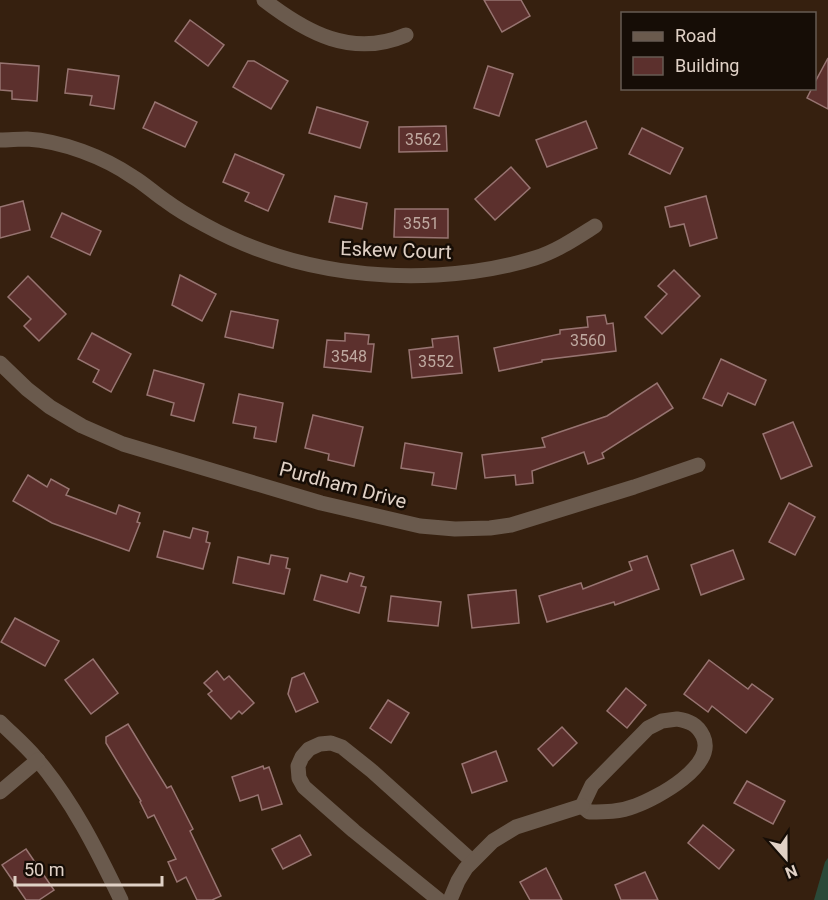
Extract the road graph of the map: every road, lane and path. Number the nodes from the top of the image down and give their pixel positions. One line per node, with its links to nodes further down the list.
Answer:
1 (264, 0): 2 (street)
2 (406, 35)
3 (0, 140): 4 (street, Eskew Court)
4 (595, 226)
5 (0, 363): 6 (street, Purdham Drive)
6 (698, 465)
7 (0, 722): 8 (street)
8 (38, 760): 9 (street); 12 (street)
9 (0, 792)
10 (582, 806): 10 (street); 11 (street)
11 (472, 861): 13 (street); 14 (street)
12 (121, 900)
13 (439, 900)
14 (450, 900)

